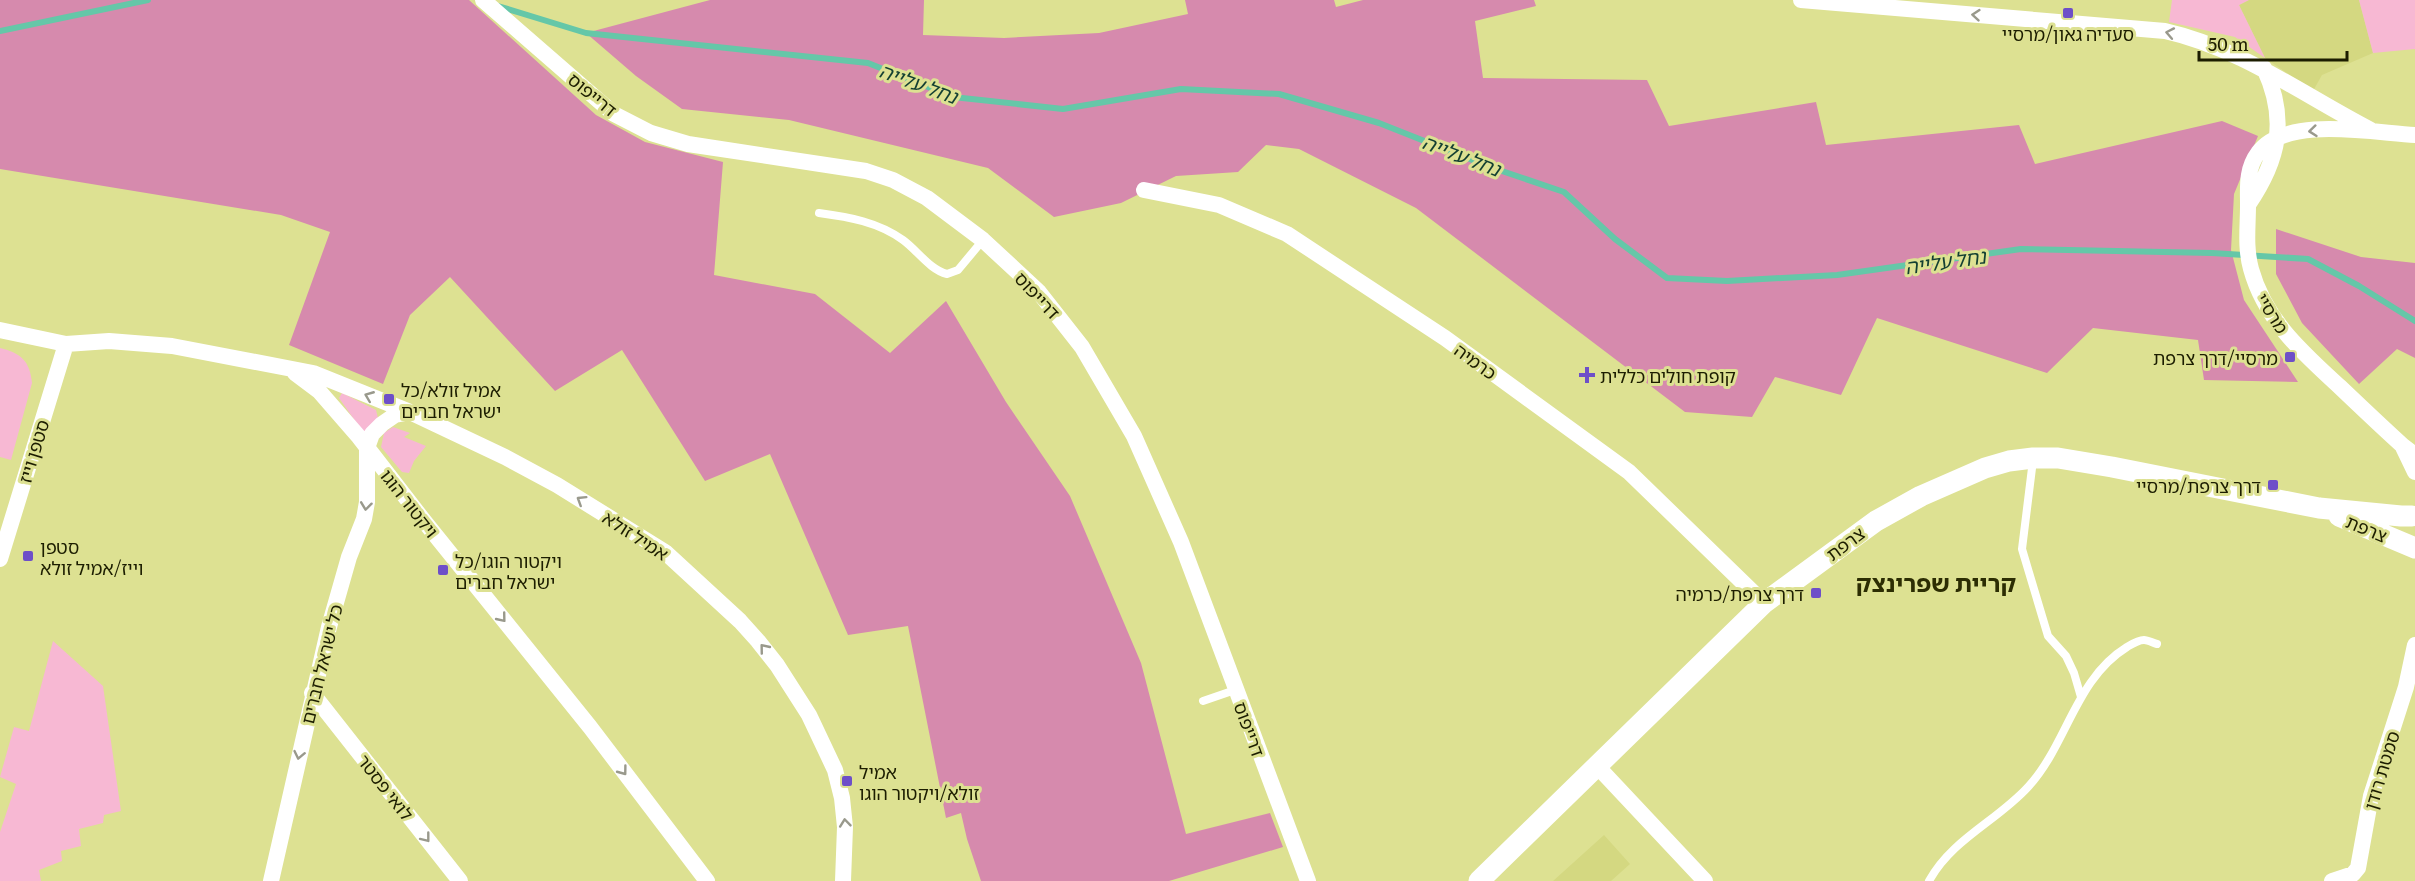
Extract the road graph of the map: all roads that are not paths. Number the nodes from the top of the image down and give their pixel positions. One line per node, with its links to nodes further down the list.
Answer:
1 (483, 0): 9 (street, דרייפוס)
2 (1801, 0): 3 (street, one-way to 2)
3 (2264, 68): 4 (street); 6 (street, מרסיי)
4 (2371, 130): 5 (street); 6 (street, one-way to 6)
5 (2415, 135)
6 (2277, 137): 15 (street, מרסיי)
7 (1144, 190): 22 (street, כרמיה)
8 (819, 213): 9 (lane)
9 (983, 240): 25 (street, דרייפוס)
10 (0, 330): 11 (street, ויקטור הוגו)
11 (66, 344): 12 (street, ויקטור הוגו); 21 (street, סטפן וייז)
12 (288, 366): 13 (street, אמיל זולא, one-way to 12); 14 (street, ויקטור הוגו)
13 (410, 412): 14 (street); 33 (street, אמיל זולא, one-way to 13)
14 (367, 448): 26 (street, כל ישראל חברים, one-way to 26); 32 (street, ויקטור הוגו, one-way to 32)
15 (2409, 451): 17 (street, מרסיי)
16 (2033, 458): 18 (street, צרפת); 22 (street, צרפת); 27 (lane)
17 (2415, 472)
18 (2319, 508): 19 (street, צרפת); 20 (street, צרפת)
19 (2414, 513): 20 (street)
20 (2415, 546)
21 (0, 559)
22 (1764, 603): 29 (street, צרפת)
23 (2157, 644): 27 (lane)
24 (2415, 645): 38 (street, סמטת רודן)
25 (1235, 690): 28 (lane); 34 (street, דרייפוס)
26 (312, 693): 30 (street, כל ישראל חברים, one-way to 30); 31 (street, לואי פסטר, one-way to 31)
27 (2080, 697): 37 (lane)
28 (1203, 701)
29 (1597, 766): 35 (street, צרפת); 36 (street)
30 (271, 881)
31 (460, 881)
32 (707, 881)
33 (843, 881)
34 (1308, 881)
35 (1479, 881)
36 (1705, 881)
37 (1929, 881)
38 (2332, 881)

